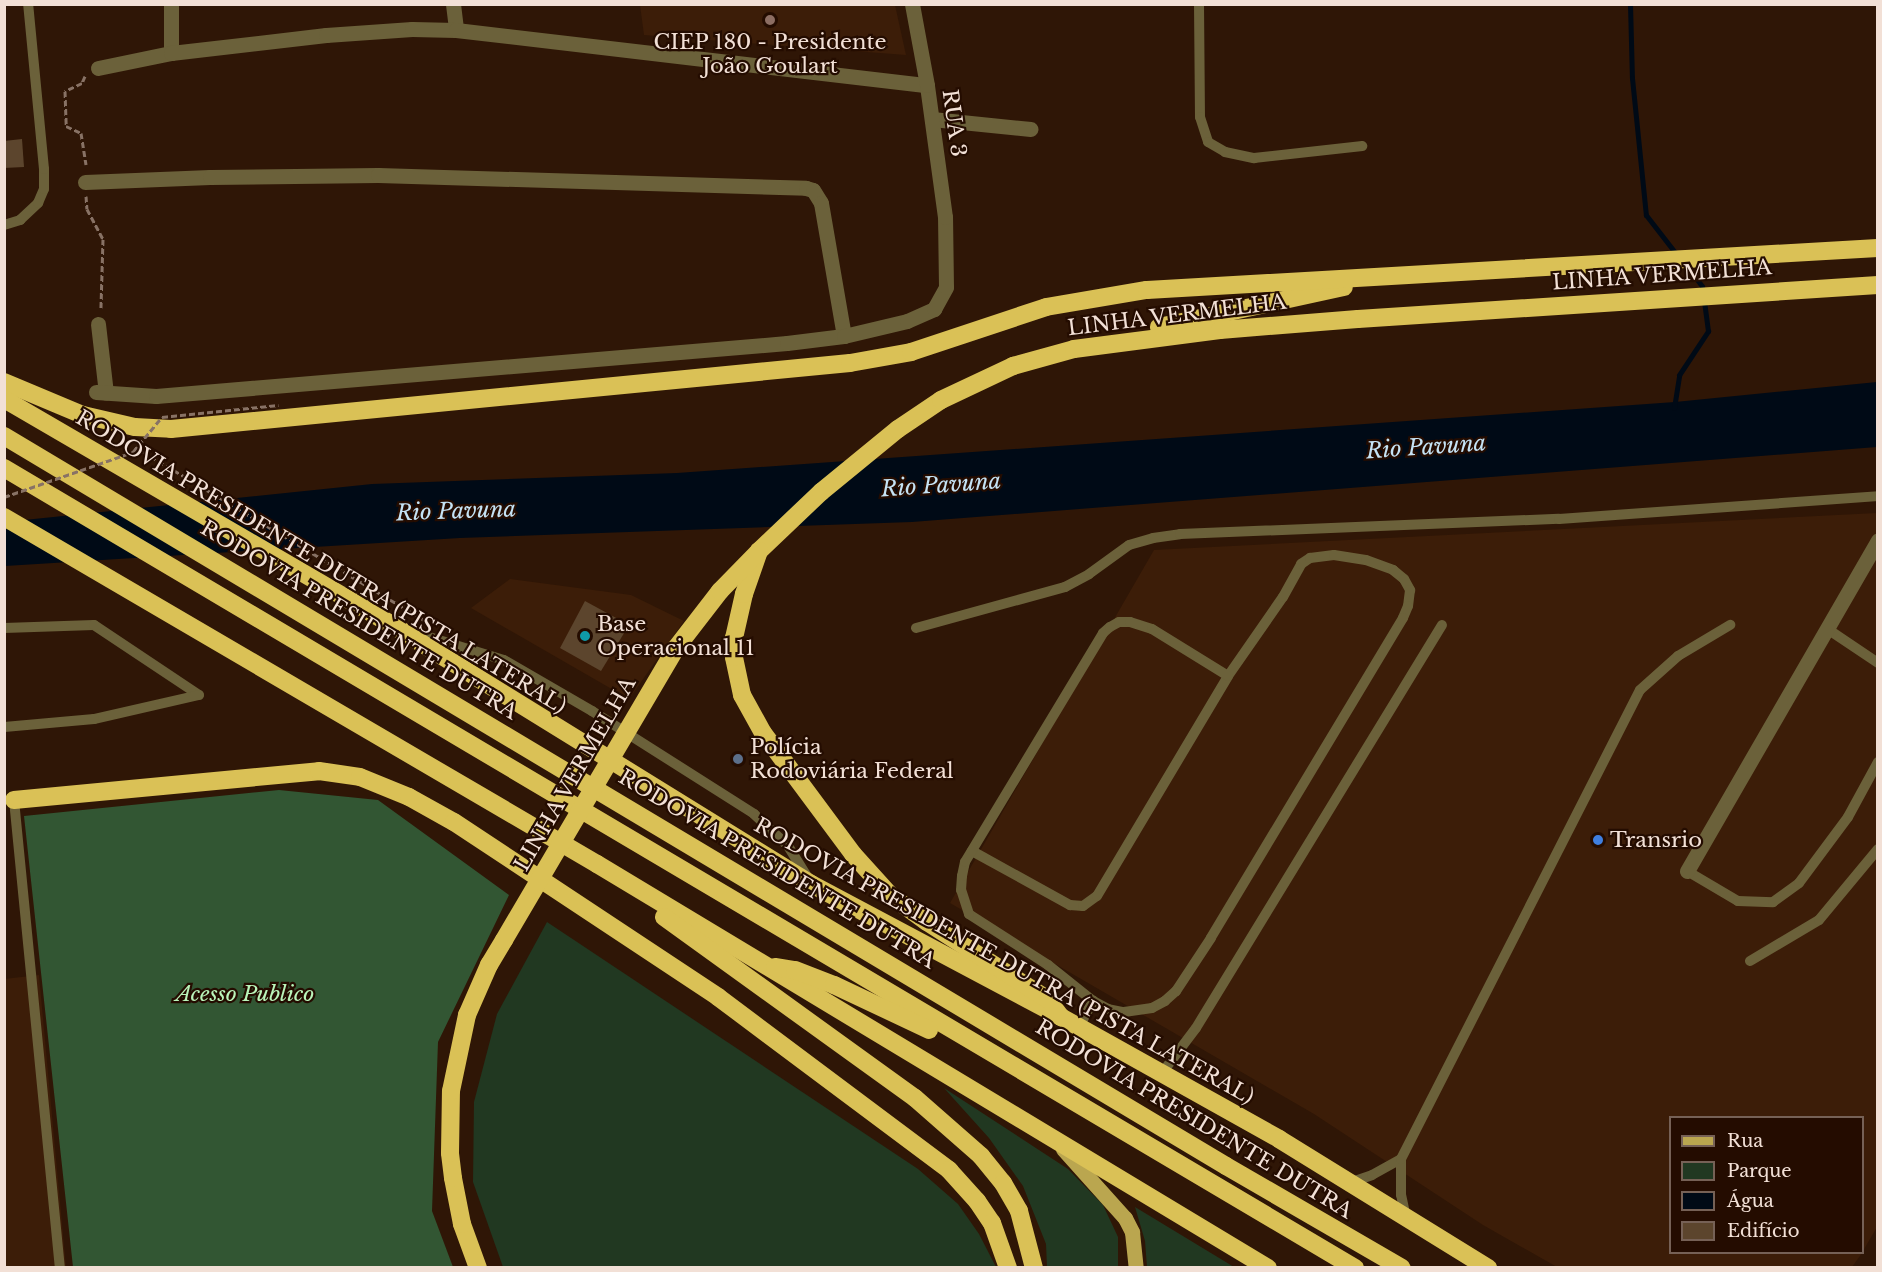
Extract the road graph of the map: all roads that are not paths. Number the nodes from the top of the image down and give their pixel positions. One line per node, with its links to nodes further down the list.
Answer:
1 (28, 4): 14 (lane)
2 (171, 4): 7 (street)
3 (453, 4): 6 (street)
4 (912, 4): 9 (street, RUA 3)
5 (1199, 4): 12 (lane)
6 (456, 30): 7 (street); 9 (street)
7 (171, 53): 8 (street)
8 (98, 68)
9 (927, 85): 10 (street, RUA 3)
10 (932, 119): 11 (street); 19 (street, RUA 3)
11 (1030, 129)
12 (1362, 146)
13 (86, 182): 19 (street)
14 (4, 225)
15 (1878, 248): 16 (highway, LINHA VERMELHA)
16 (1396, 276): 20 (highway); 21 (highway)
17 (1878, 285): 20 (highway, LINHA VERMELHA)
18 (98, 324): 19 (street, RUA 3)
19 (843, 336)
20 (1118, 342): 28 (highway, LINHA VERMELHA)
21 (4, 382)
22 (4, 399): 31 (highway, RODOVIA PRESIDENTE DUTRA (PISTA LATERAL))
23 (4, 436): 63 (highway, RODOVIA PRESIDENTE DUTRA)
24 (4, 468): 53 (highway)
25 (1878, 496): 33 (lane)
26 (4, 517): 42 (highway)
27 (1878, 540): 34 (street)
28 (759, 551): 48 (highway); 57 (highway, LINHA VERMELHA, bridge)
29 (1442, 625): 50 (lane)
30 (1730, 625): 52 (lane)
31 (392, 626): 44 (highway, RODOVIA PRESIDENTE DUTRA (PISTA LATERAL)); 44 (lane)
32 (4, 628): 37 (lane)
33 (916, 628)
34 (1826, 628): 35 (lane); 43 (street)
35 (1878, 663)
36 (1228, 676): 41 (lane); 41 (lane); 47 (lane)
37 (4, 727)
38 (1878, 762): 43 (lane)
39 (9, 800): 56 (lane); 58 (highway)
40 (1878, 849): 45 (lane)
41 (972, 851): 47 (lane)
42 (597, 864): 46 (highway); 59 (highway)
43 (1687, 872)
44 (811, 884): 48 (highway, RODOVIA PRESIDENTE DUTRA (PISTA LATERAL))
45 (1750, 960)
46 (761, 964): 51 (highway); 53 (highway)
47 (1093, 1001): 49 (lane)
48 (1061, 1017): 49 (highway, RODOVIA PRESIDENTE DUTRA (PISTA LATERAL))
49 (1079, 1027): 50 (highway, RODOVIA PRESIDENTE DUTRA (PISTA LATERAL))
50 (1162, 1073): 54 (highway, RODOVIA PRESIDENTE DUTRA (PISTA LATERAL))
51 (1054, 1140): 60 (main road); 61 (highway)
52 (1401, 1159): 54 (lane); 55 (lane)
53 (1212, 1183): 62 (highway)
54 (1349, 1183): 55 (highway, RODOVIA PRESIDENTE DUTRA (PISTA LATERAL))
55 (1406, 1218): 64 (highway, RODOVIA PRESIDENTE DUTRA (PISTA LATERAL))
56 (60, 1268)
57 (477, 1268)
58 (1008, 1268)
59 (1034, 1268)
60 (1136, 1268)
61 (1268, 1268)
62 (1355, 1268)
63 (1402, 1268)
64 (1488, 1268)

